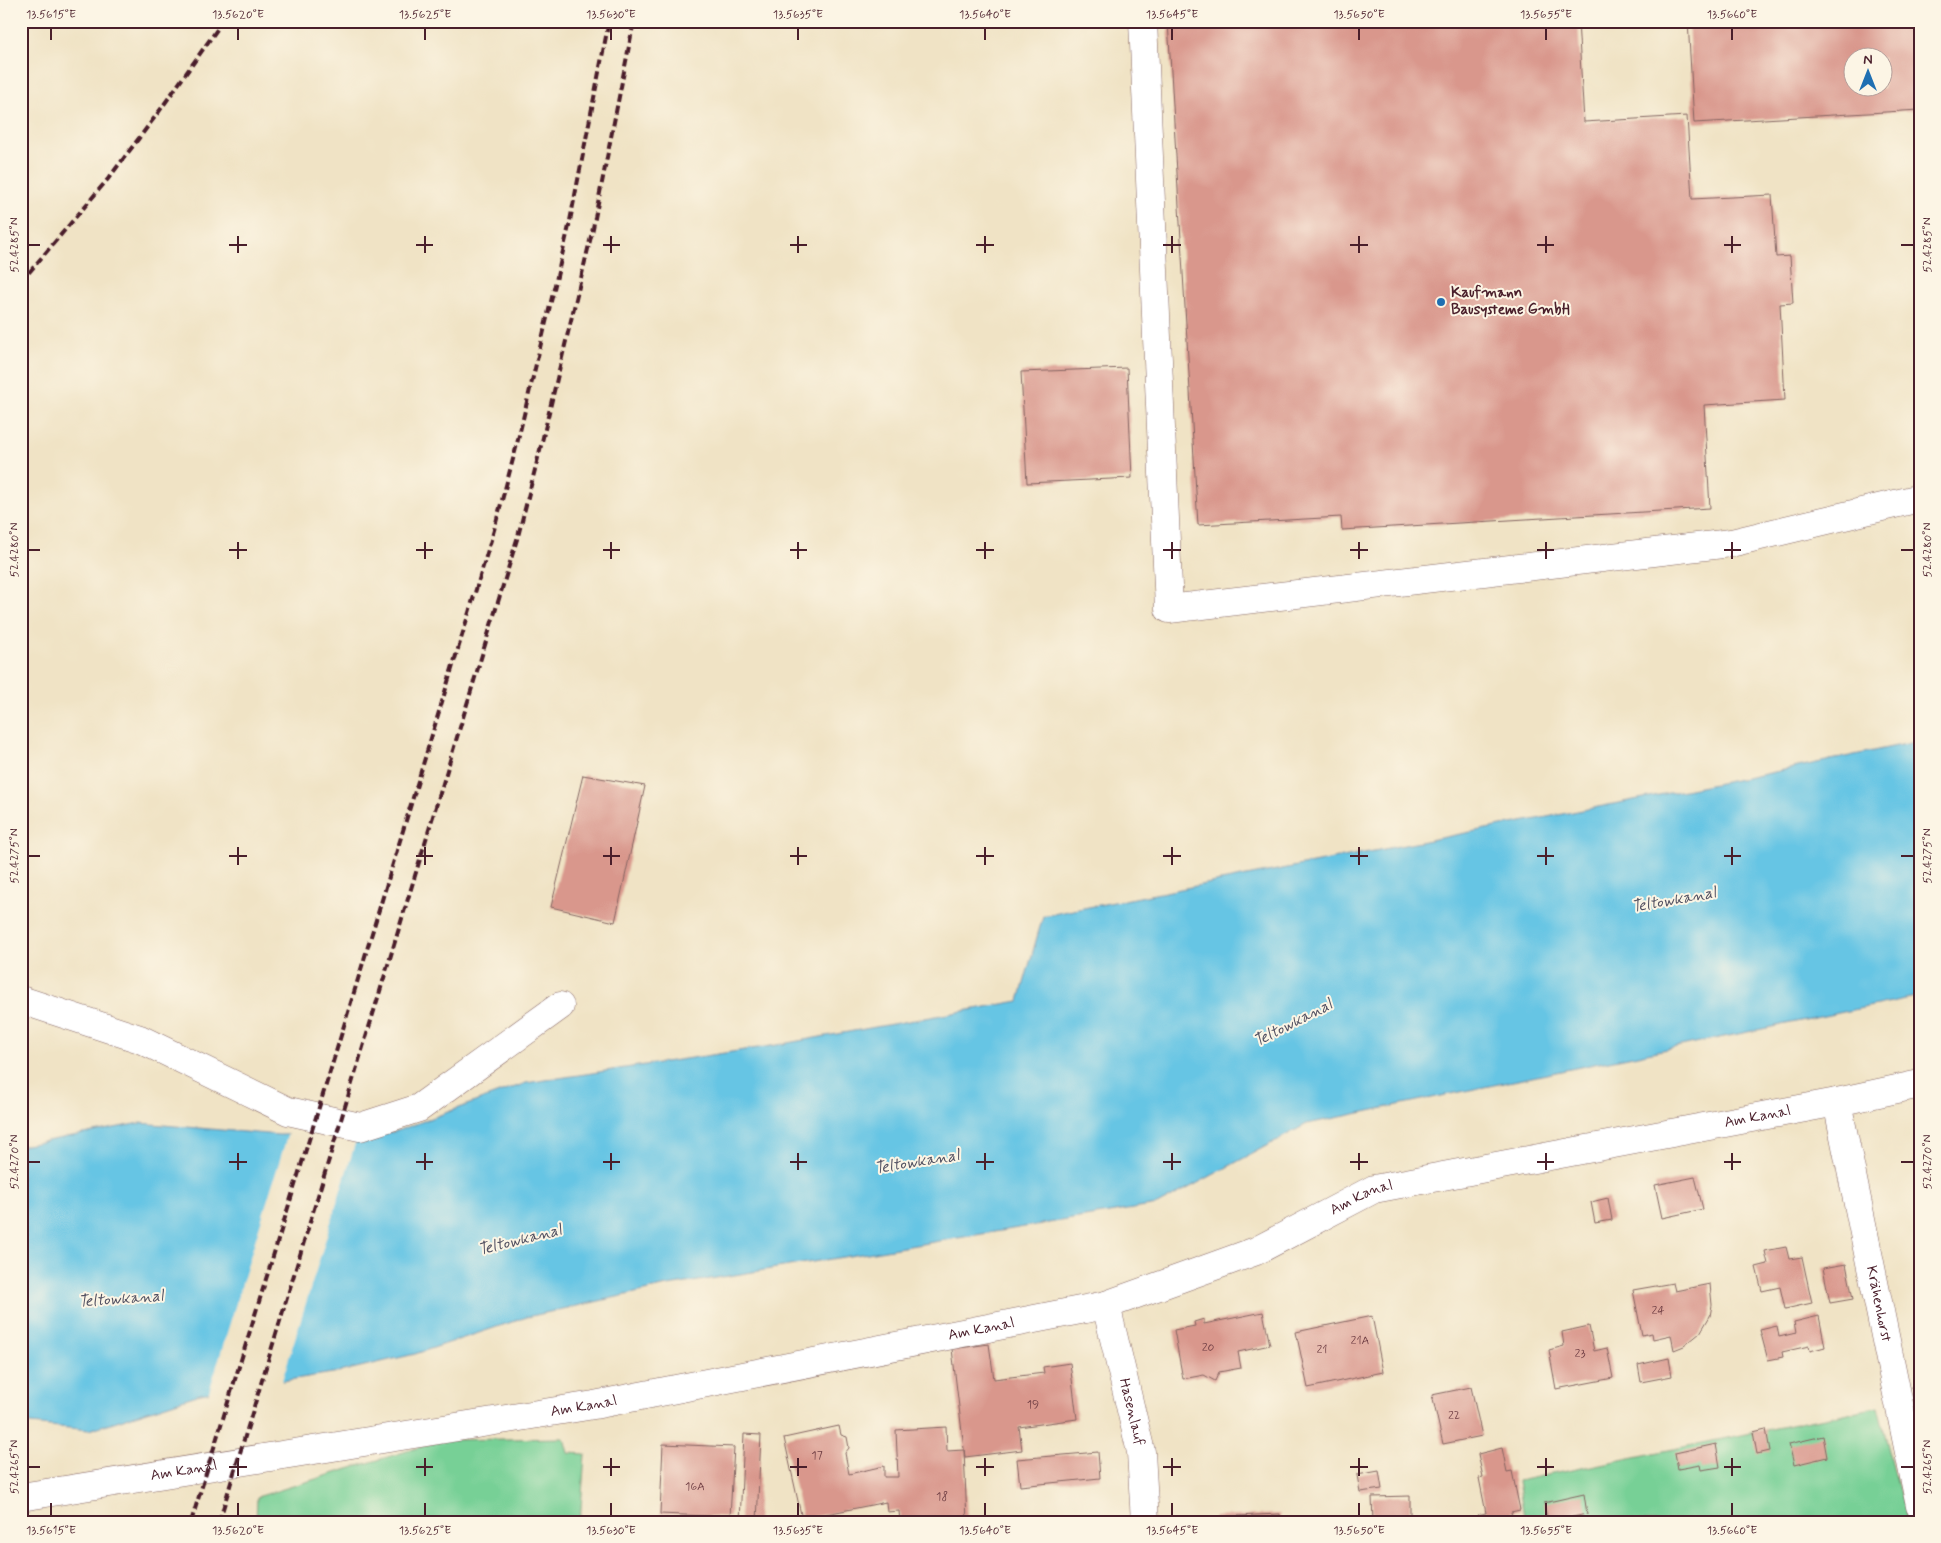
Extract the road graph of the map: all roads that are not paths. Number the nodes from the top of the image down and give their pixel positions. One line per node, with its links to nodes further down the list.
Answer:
1 (1143, 21): 2 (street)
2 (1920, 498)
3 (21, 1000): 4 (street)
4 (560, 1006)
5 (1920, 1084): 6 (street, Am Kanal)
6 (1837, 1102): 7 (street, Am Kanal); 9 (street, Krähenhorst)
7 (1106, 1305): 8 (street, Am Kanal); 10 (street, Hasenlauf)
8 (21, 1497)
9 (1920, 1506)
10 (1145, 1522)

